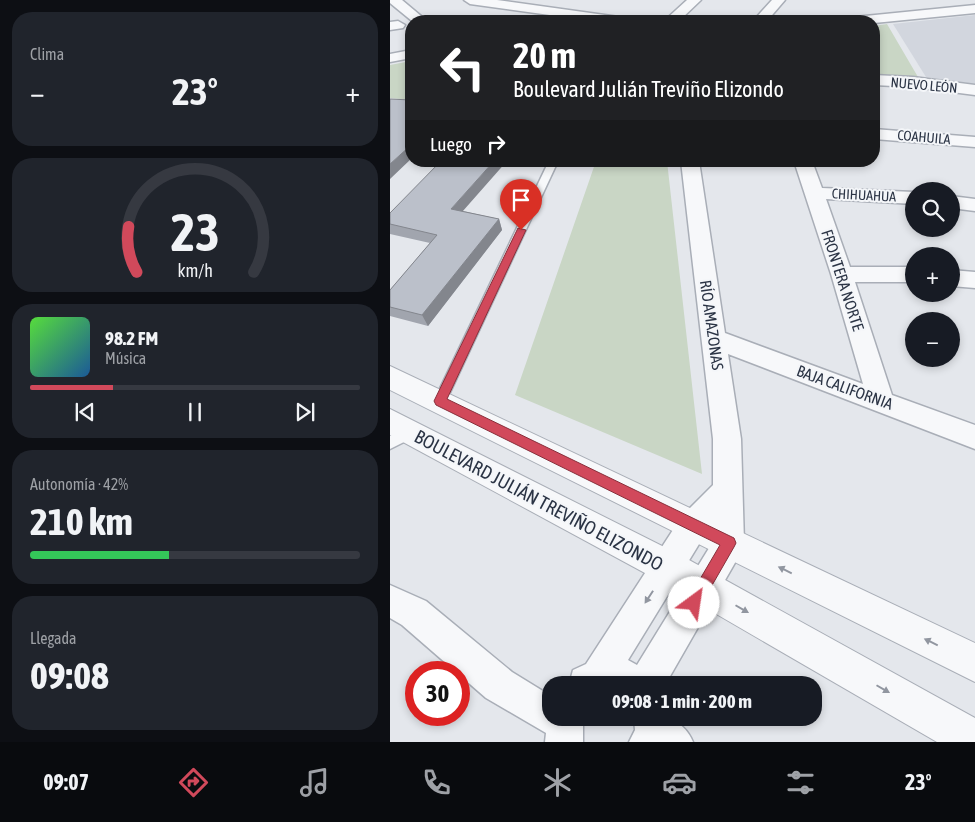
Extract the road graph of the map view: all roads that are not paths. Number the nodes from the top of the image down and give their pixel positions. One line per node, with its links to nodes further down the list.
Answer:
1 (394, 0): 6 (street)
2 (470, 0): 7 (street)
3 (692, 0): 8 (street)
4 (779, 0): 9 (street)
5 (975, 9): 10 (street)
6 (413, 15)
7 (576, 15)
8 (677, 15)
9 (765, 15)
10 (880, 18)
11 (393, 23): 12 (street)
12 (405, 31)
13 (405, 55): 14 (street)
14 (390, 58)
15 (880, 80): 16 (street, NUEVO LEÓN)
16 (975, 90)
17 (880, 134): 18 (street, COAHUILA)
18 (975, 142)
19 (551, 167): 33 (lane)
20 (691, 167): 30 (street, RÍO AMAZONAS)
21 (805, 167): 22 (street, FRONTERA NORTE)
22 (814, 193): 23 (street, CHIHUAHUA); 26 (street, FRONTERA NORTE)
23 (905, 198)
24 (960, 203): 25 (street)
25 (975, 205)
26 (842, 274): 27 (street); 32 (street, FRONTERA NORTE)
27 (905, 275)
28 (960, 279): 29 (street)
29 (975, 280)
30 (714, 339): 32 (street, BAJA CALIFORNIA); 36 (street, RÍO AMAZONAS)
31 (390, 377): 33 (street)
32 (880, 400): 35 (street, BAJA CALIFORNIA)
33 (440, 401): 37 (street)
34 (397, 432): 39 (street, BOULEVARD JULIÁN TREVIÑO ELIZONDO)
35 (975, 437)
36 (729, 489): 37 (street); 38 (street, RÍO AMAZONAS)
37 (693, 526): 38 (street); 39 (street)
38 (729, 543): 40 (street); 42 (street, one-way to 38)
39 (668, 567): 40 (street, BOULEVARD JULIÁN TREVIÑO ELIZONDO); 43 (street, one-way to 43)
40 (703, 587): 44 (street); 46 (street, BOULEVARD JULIÁN TREVIÑO ELIZONDO, one-way to 46)
41 (390, 601): 45 (street)
42 (975, 663)
43 (594, 676)
44 (650, 676)
45 (542, 712)
46 (975, 742)

